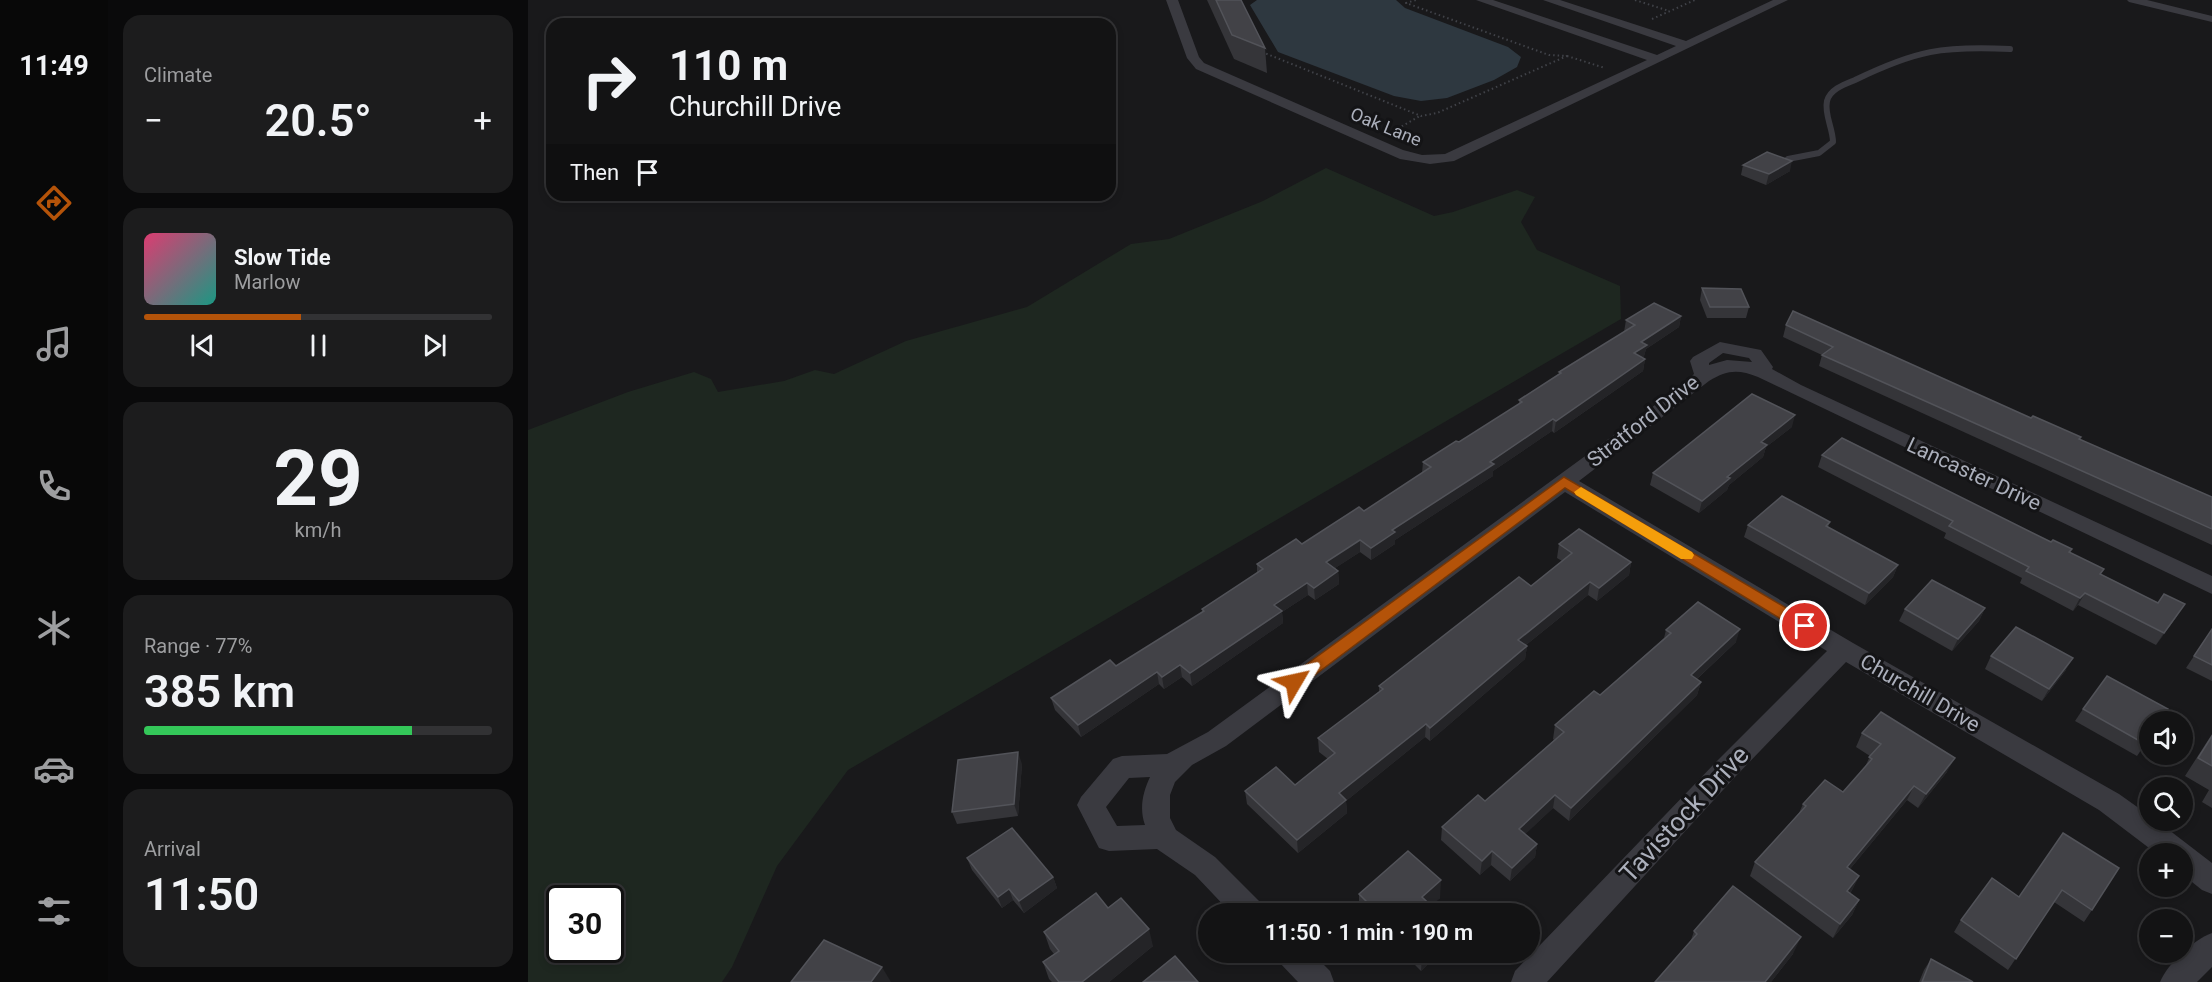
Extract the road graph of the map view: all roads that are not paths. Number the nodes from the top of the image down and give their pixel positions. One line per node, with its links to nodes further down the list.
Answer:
1 (1172, 0): 9 (street, Oak Lane)
2 (1482, 0): 9 (street)
3 (1549, 0): 7 (street)
4 (1782, 0): 7 (street, Oak Lane)
5 (2133, 0): 6 (street)
6 (2212, 19)
7 (1686, 45): 9 (street, Oak Lane)
8 (2010, 49): 10 (lane)
9 (1657, 59)
10 (1788, 159)
11 (1736, 366): 12 (street, Lancaster Drive); 13 (street, Stratford Drive)
12 (1767, 373): 13 (street); 15 (street, Lancaster Drive)
13 (1703, 374): 14 (street, Stratford Drive)
14 (1564, 482): 16 (street, Churchill Drive); 17 (street, Stratford Drive)
15 (2212, 586)
16 (1844, 649): 19 (street, Churchill Drive); 26 (street, Tavistock Drive)
17 (1173, 765): 18 (street, Stratford Drive); 18 (street)
18 (1164, 836): 22 (street)
19 (2165, 843)
20 (2193, 865): 21 (street, Churchill Drive)
21 (2212, 881)
22 (1241, 903)
23 (2212, 947): 27 (street)
24 (1301, 963): 25 (street)
25 (1319, 982)
26 (1526, 982)
27 (2175, 982)

